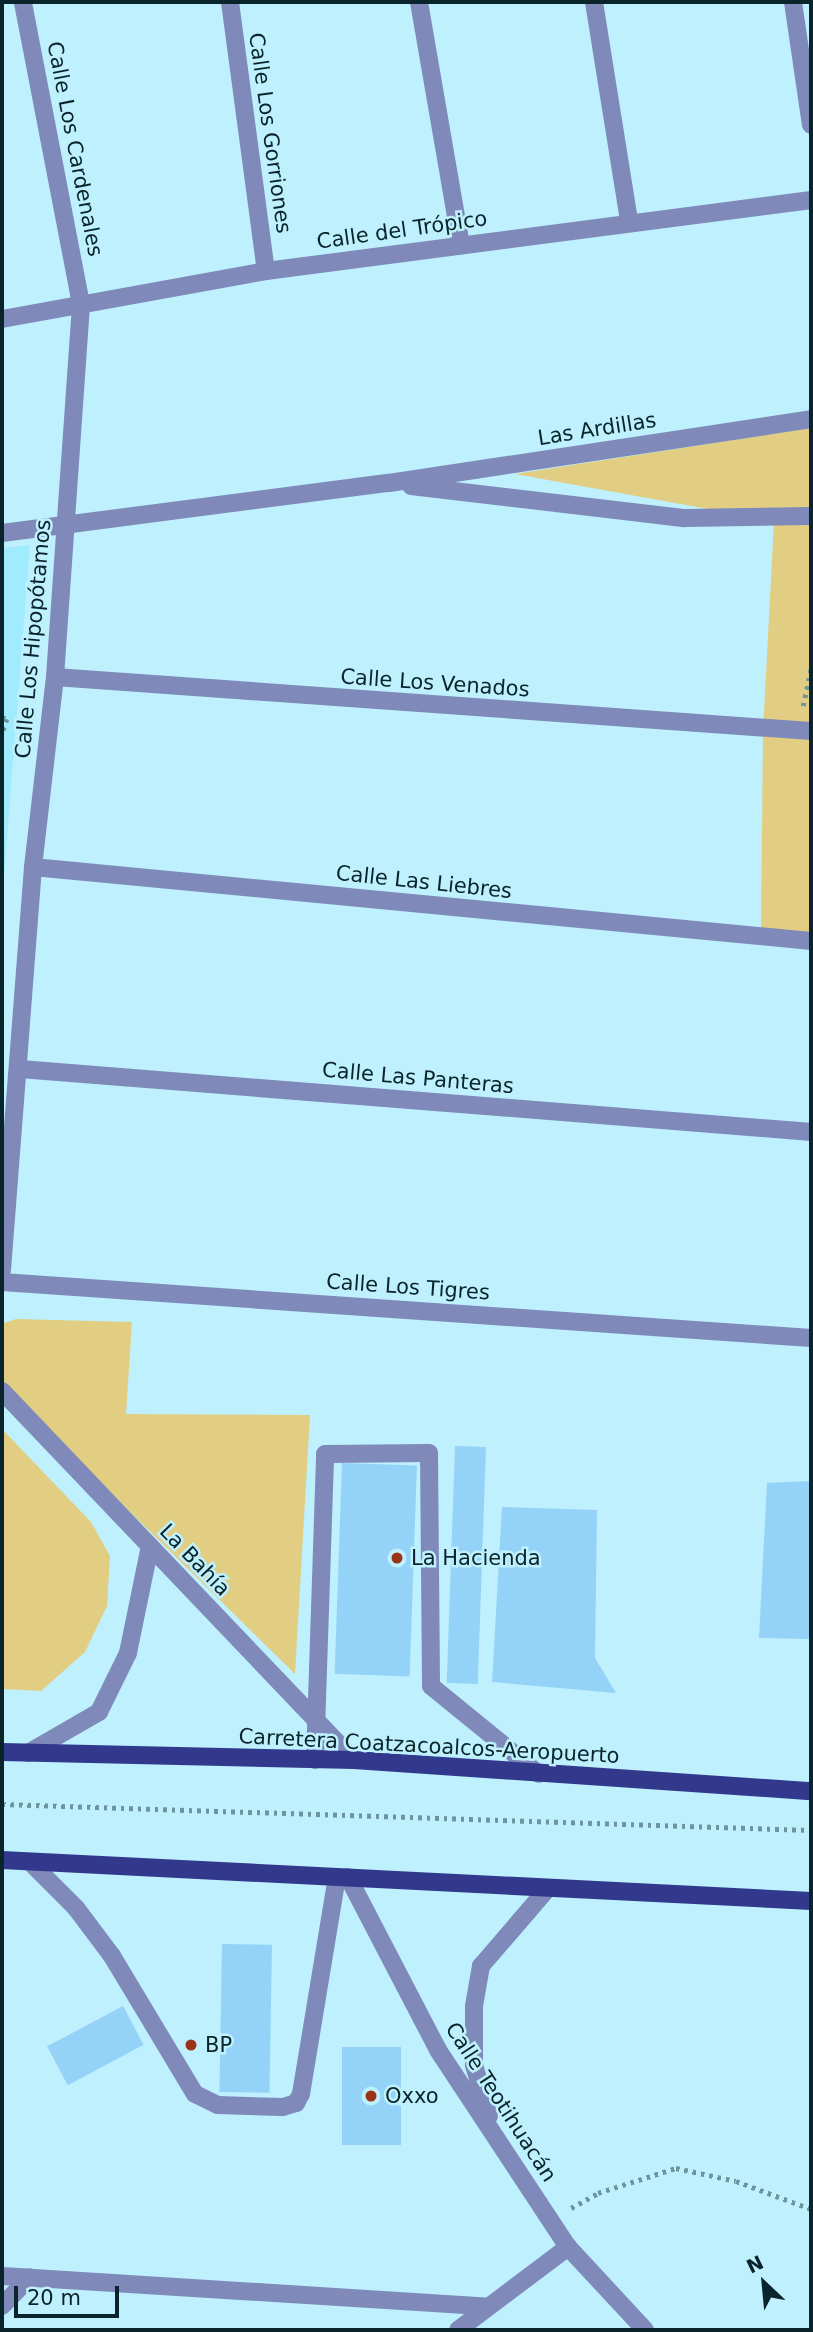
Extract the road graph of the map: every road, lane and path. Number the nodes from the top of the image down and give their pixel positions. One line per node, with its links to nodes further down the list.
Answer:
1 (23, 2): 11 (street, Calle Los Cardenales)
2 (230, 2): 10 (street, Calle Los Gorriones)
3 (419, 2): 9 (street)
4 (594, 2): 8 (street)
5 (793, 2): 6 (street)
6 (811, 125)
7 (811, 200): 8 (street, Calle del Trópico)
8 (629, 221): 9 (street, Calle del Trópico)
9 (461, 245): 10 (street, Calle del Trópico)
10 (266, 271): 11 (street, Calle del Trópico)
11 (81, 304): 12 (street, Calle del Trópico); 16 (street, Calle Los Hipopótamos)
12 (2, 319)
13 (811, 419): 14 (street, Las Ardillas)
14 (388, 483): 15 (street, Las Ardillas); 16 (street, Las Ardillas)
15 (811, 516)
16 (66, 524): 17 (street, Las Ardillas); 19 (street, Calle Los Hipopótamos)
17 (2, 533)
18 (811, 668): 21 (path)
19 (55, 677): 21 (street, Calle Los Venados); 23 (street, Calle Los Hipopótamos)
20 (2, 717): 22 (path)
21 (805, 731)
22 (2, 734)
23 (33, 867): 24 (street, Calle Las Liebres); 25 (street, Calle Los Hipopótamos)
24 (811, 942)
25 (20, 1069): 26 (street, Calle Las Panteras); 27 (street, Calle Los Hipopótamos)
26 (811, 1132)
27 (2, 1270)
28 (2, 1282): 29 (street, Calle Los Tigres)
29 (811, 1338)
30 (2, 1391): 31 (street, La Bahía)
31 (150, 1546): 32 (street, La Bahía); 34 (street)
32 (316, 1720): 35 (street); 36 (street, La Bahía); 37 (street)
33 (2, 1752): 34 (main road, Carretera Coatzacoalcos-Aeropuerto)
34 (28, 1753): 35 (main road, Carretera Coatzacoalcos-Aeropuerto)
35 (315, 1760): 36 (main road, Carretera Coatzacoalcos-Aeropuerto)
36 (354, 1760): 37 (main road, Carretera Coatzacoalcos-Aeropuerto)
37 (539, 1774): 38 (main road, Carretera Coatzacoalcos-Aeropuerto)
38 (811, 1791)
39 (2, 1804): 40 (path)
40 (811, 1830)
41 (2, 1860): 42 (main road)
42 (30, 1862): 43 (main road); 43 (street)
43 (342, 1877): 44 (main road); 46 (street, Calle Teotihuacán)
44 (548, 1888): 45 (main road); 46 (street)
45 (811, 1901)
46 (495, 2136): 48 (street, Calle Teotihuacán)
47 (811, 2209): 48 (path)
48 (550, 2220): 49 (street, Calle Teotihuacán)
49 (568, 2247): 53 (street); 55 (street, Calle Teotihuacán)
50 (2, 2276): 51 (street)
51 (30, 2277): 52 (street); 53 (street)
52 (2, 2306)
53 (485, 2306): 54 (street)
54 (458, 2330)
55 (645, 2330)

